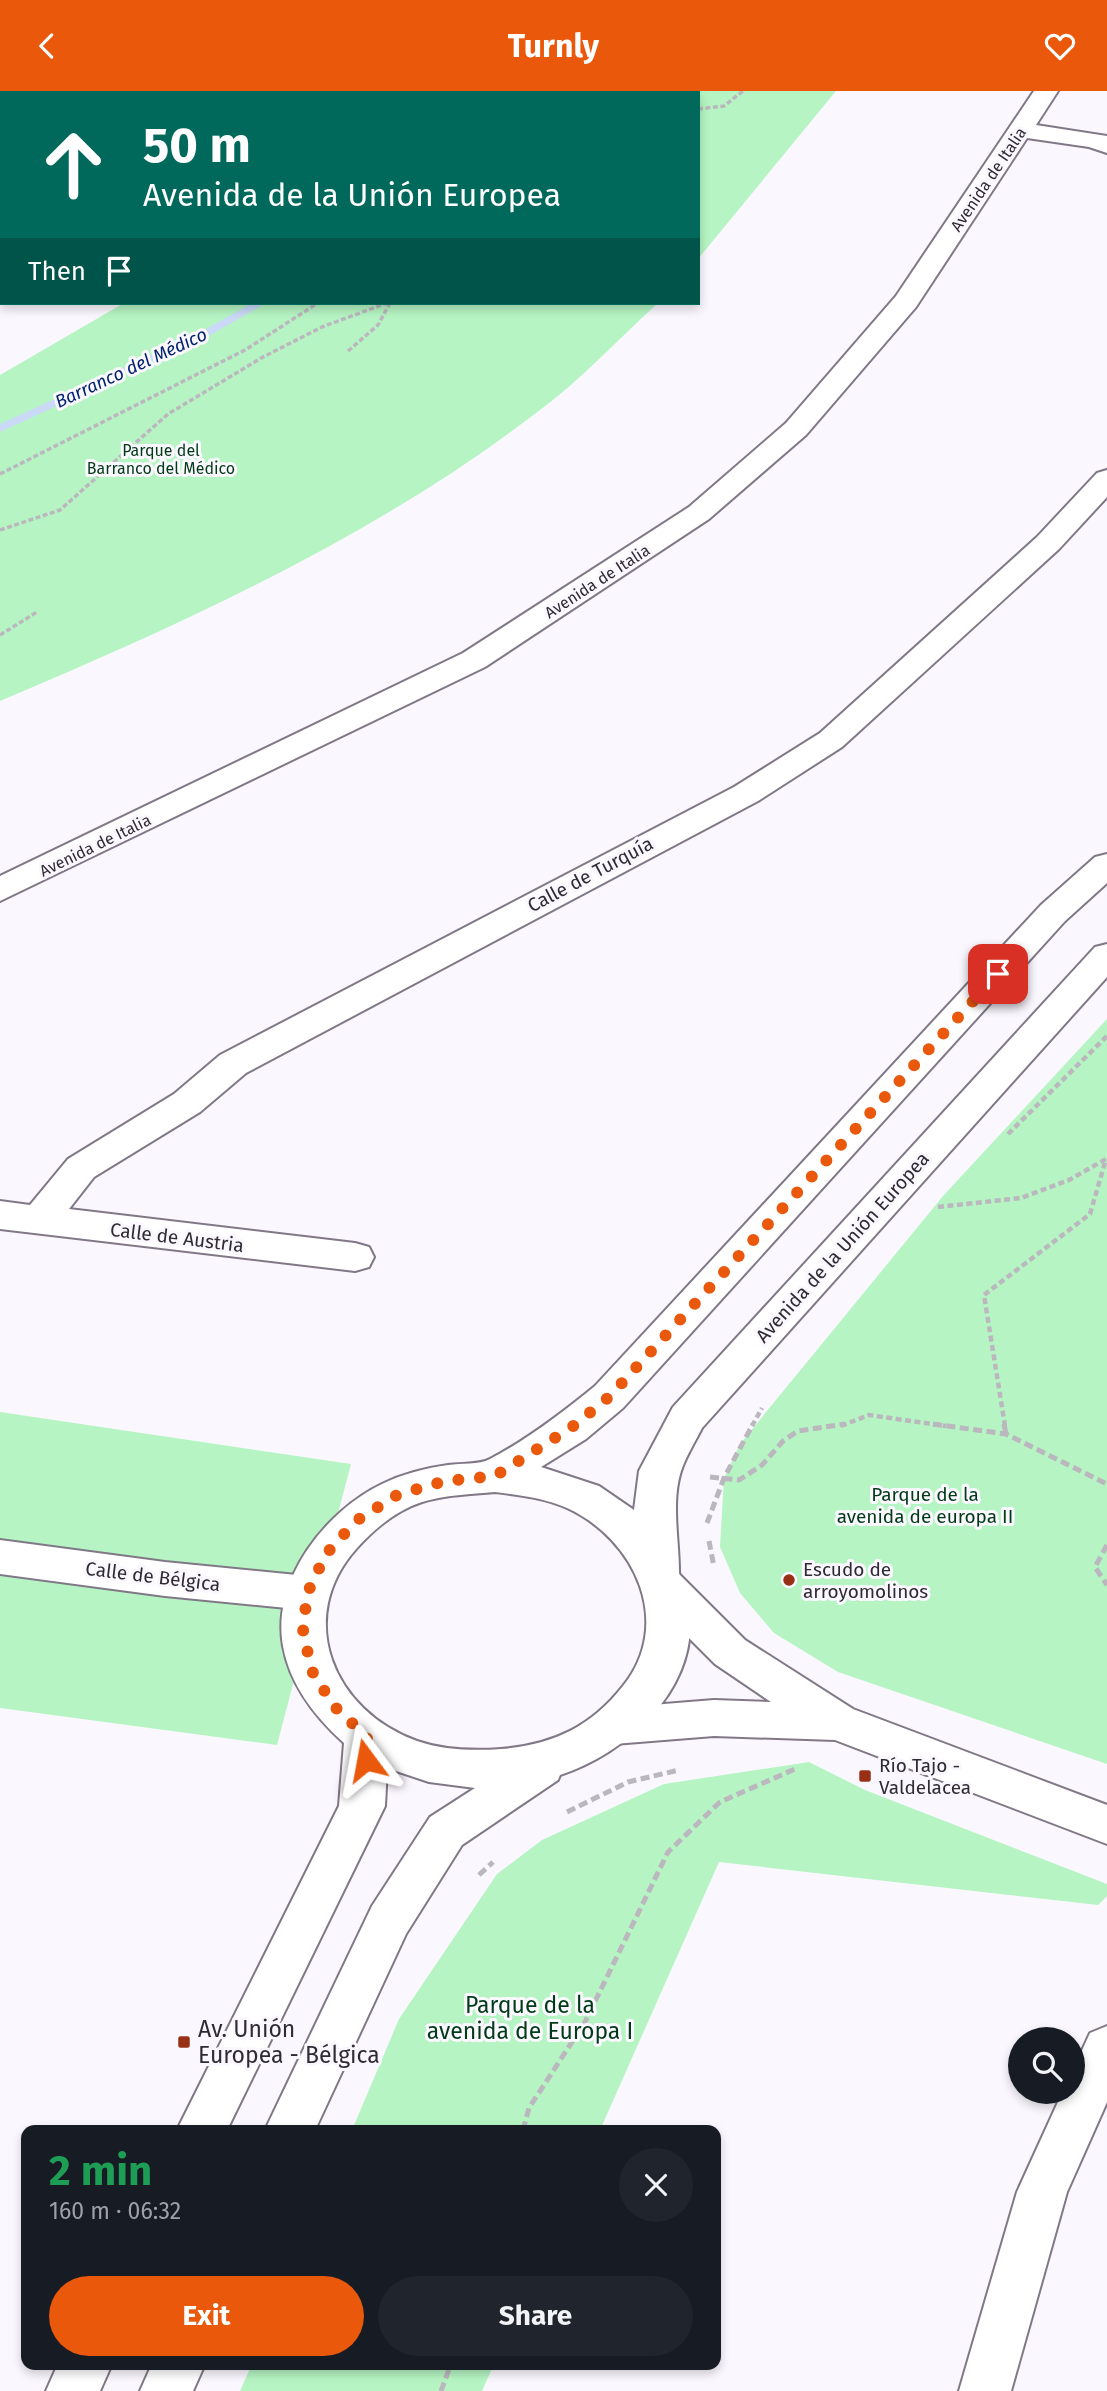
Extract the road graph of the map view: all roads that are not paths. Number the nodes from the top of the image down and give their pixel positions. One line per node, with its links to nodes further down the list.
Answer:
1 (1046, 91): 2 (street, Avenida de Italia)
2 (1021, 130): 3 (street); 6 (street, Avenida de Italia)
3 (1107, 145)
4 (1107, 479): 9 (street, Calle de Turquía)
5 (1107, 865): 11 (street)
6 (0, 890)
7 (1107, 955): 13 (street, Avenida de la Unión Europea)
8 (0, 1215): 9 (street, Calle de Austria)
9 (39, 1220): 10 (street, Calle de Austria)
10 (355, 1257)
11 (495, 1476): 13 (street); 14 (street)
12 (0, 1557): 14 (street, Calle de Bélgica)
13 (662, 1581): 15 (street); 16 (street, Avenida de la Unión Europea)
14 (307, 1594): 17 (street)
15 (837, 1722): 16 (street); 19 (street)
16 (614, 1726): 18 (street)
17 (367, 1737): 18 (street); 21 (street)
18 (556, 1758): 22 (street)
19 (1107, 1825)
20 (1107, 2048): 27 (street)
21 (204, 2125)
22 (292, 2125)
23 (83, 2370): 25 (street)
24 (176, 2370): 26 (street)
25 (72, 2391)
26 (166, 2391)
27 (985, 2391)

